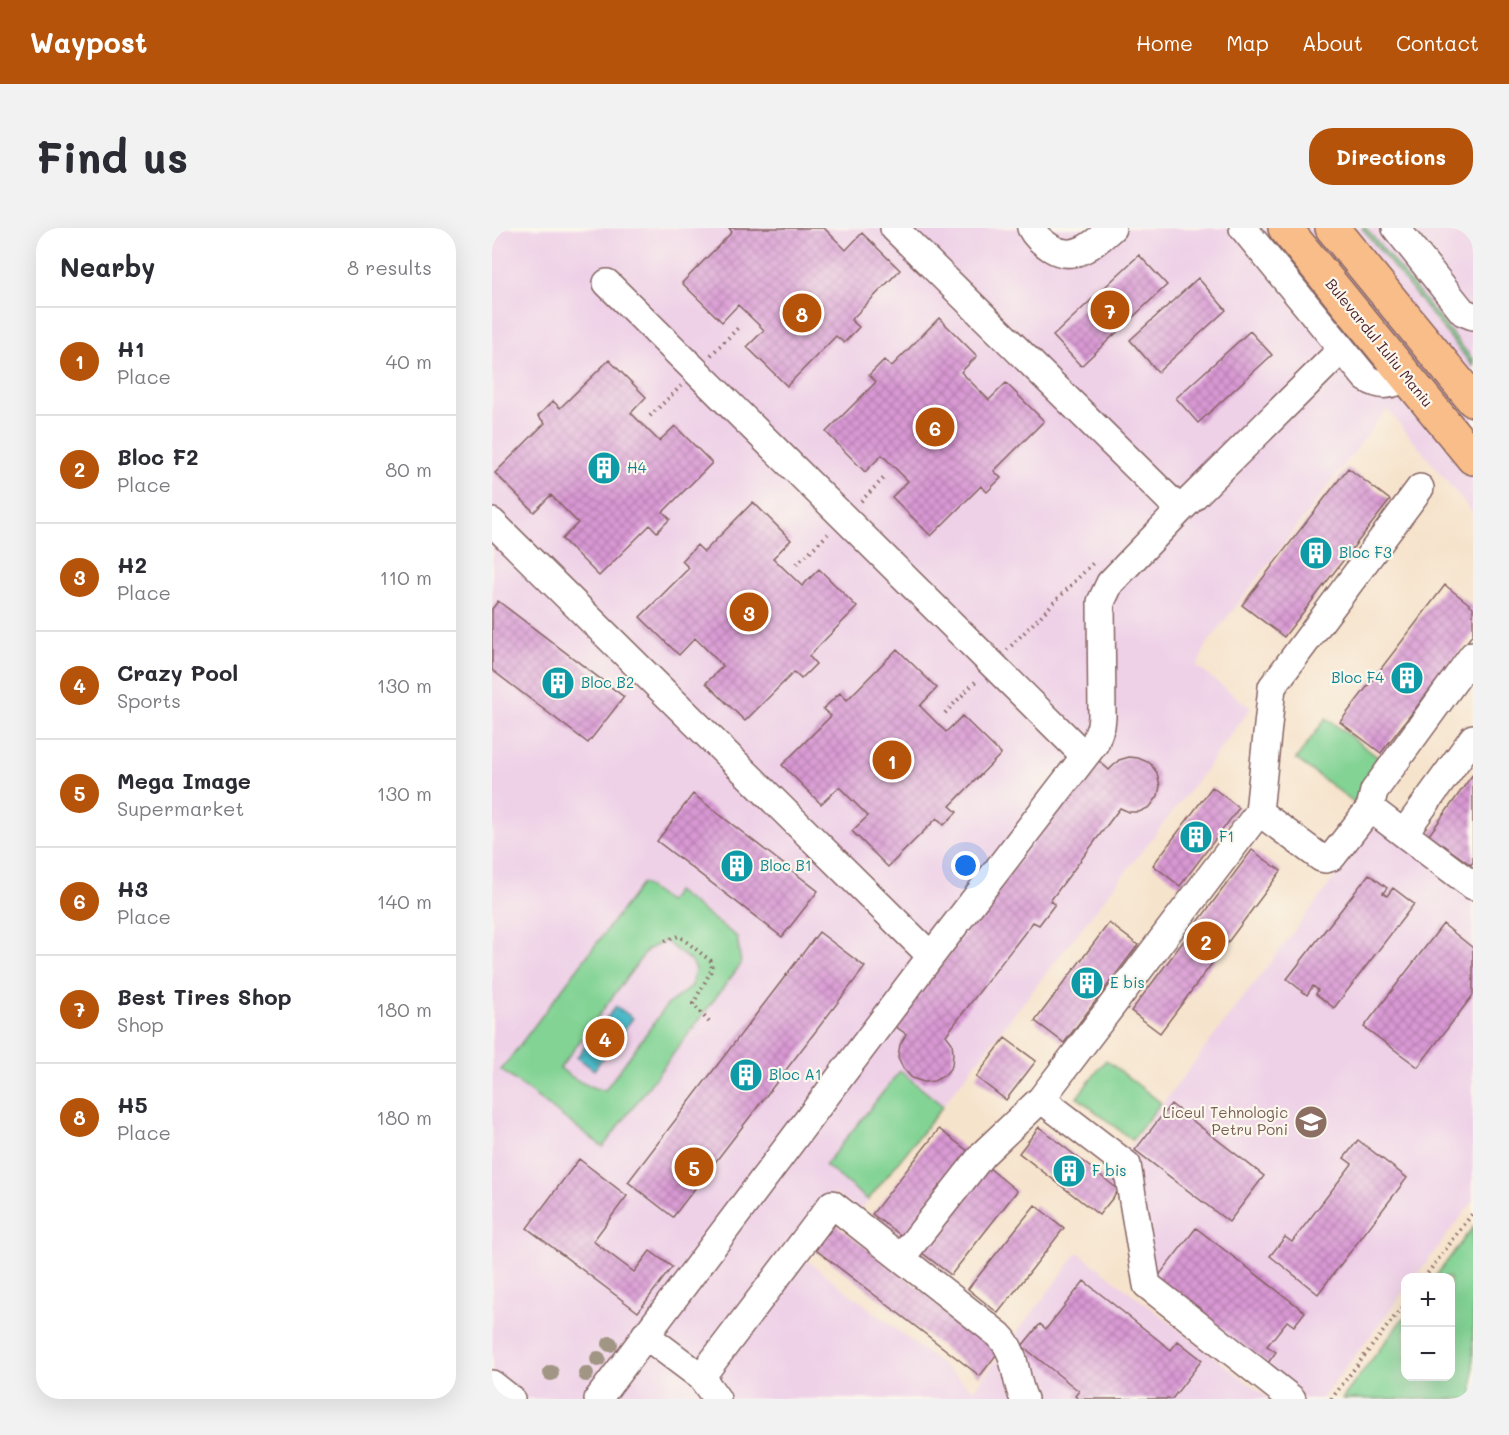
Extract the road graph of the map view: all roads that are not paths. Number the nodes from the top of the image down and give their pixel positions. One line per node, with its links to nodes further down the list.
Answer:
1 (894, 228): 15 (street)
2 (1031, 228): 3 (street)
3 (1113, 228)
4 (1243, 228): 10 (street)
5 (1285, 228): 11 (main road, Bulevardul Iuliu Maniu)
6 (1332, 228): 12 (main road)
7 (1396, 228): 9 (street)
8 (607, 283): 19 (street)
9 (1473, 316)
10 (1342, 349): 11 (street); 15 (street)
11 (1407, 378): 13 (main road, Bulevardul Iuliu Maniu)
12 (1473, 400)
13 (1473, 458)
14 (1420, 488): 21 (street)
15 (1180, 510): 19 (street)
16 (492, 522): 24 (street)
17 (1473, 656): 20 (street)
18 (1473, 738): 22 (street)
19 (1085, 756): 24 (street)
20 (1370, 808): 21 (street); 22 (street)
21 (1259, 812): 25 (street)
22 (1404, 833): 23 (street)
23 (1473, 886)
24 (931, 956): 27 (street)
25 (1041, 1099): 26 (street); 35 (street)
26 (901, 1258): 28 (street); 34 (street)
27 (648, 1331): 28 (street); 31 (street); 32 (street)
28 (701, 1377): 33 (street)
29 (492, 1384): 30 (street)
30 (512, 1399)
31 (580, 1399)
32 (598, 1399)
33 (717, 1399)
34 (1024, 1399)
35 (1292, 1399)

